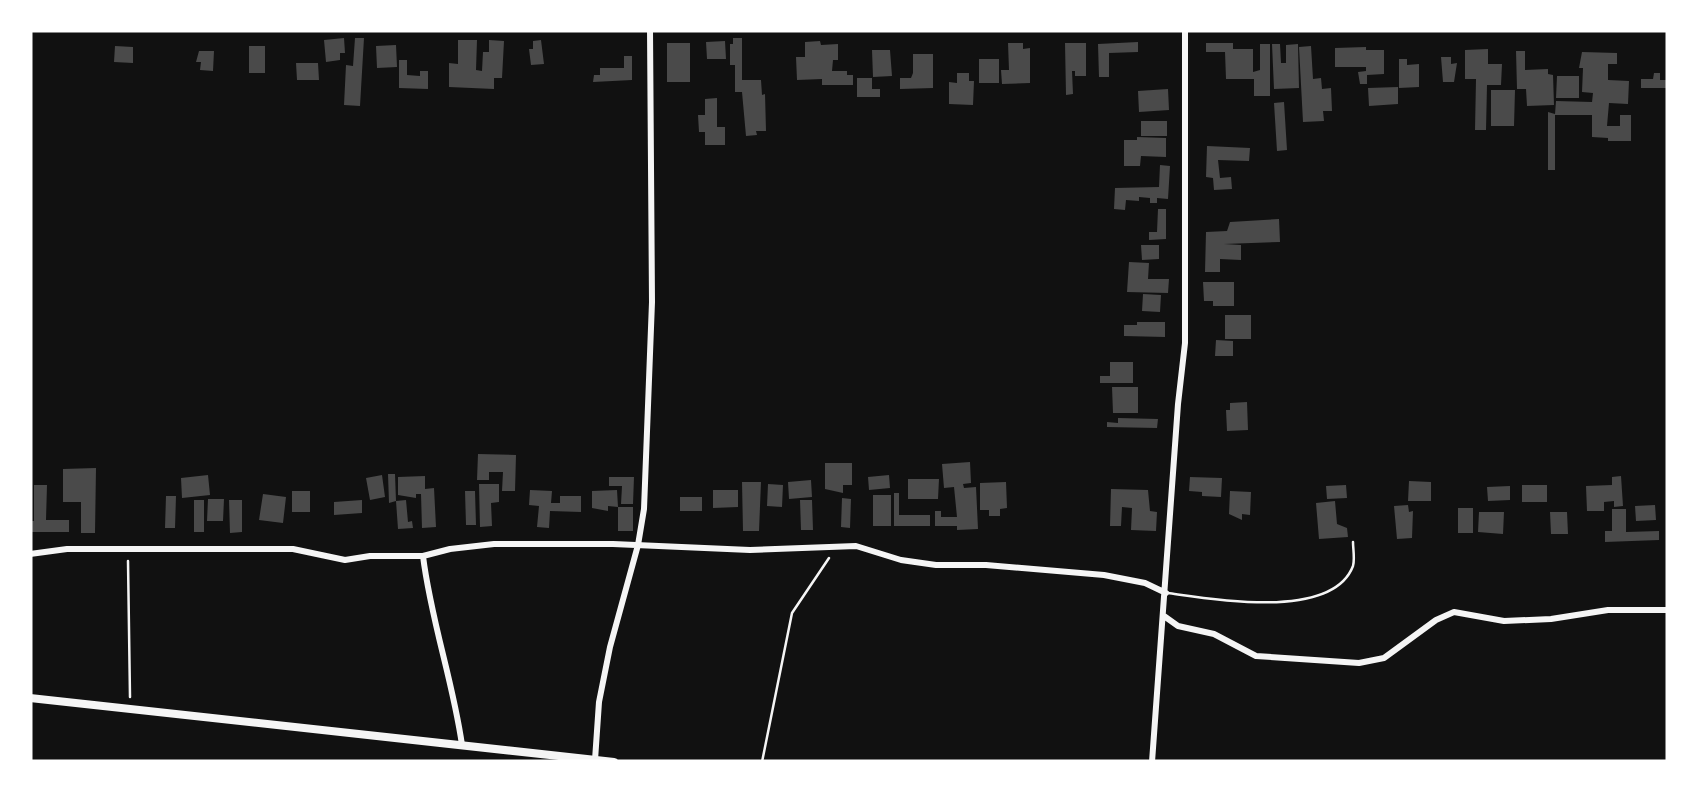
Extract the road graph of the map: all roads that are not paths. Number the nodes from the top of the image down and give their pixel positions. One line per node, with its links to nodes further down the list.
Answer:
1 (650, 30): 4 (street)
2 (1184, 30): 7 (street)
3 (1352, 542): 7 (lane)
4 (638, 544): 6 (street); 7 (street); 12 (street)
5 (30, 554): 6 (street)
6 (423, 556): 11 (street)
7 (1166, 593): 9 (street)
8 (1668, 610): 9 (street)
9 (1163, 616): 14 (street)
10 (30, 698): 11 (street)
11 (462, 746): 12 (street)
12 (595, 760): 13 (street)
13 (614, 762)
14 (1152, 762)

